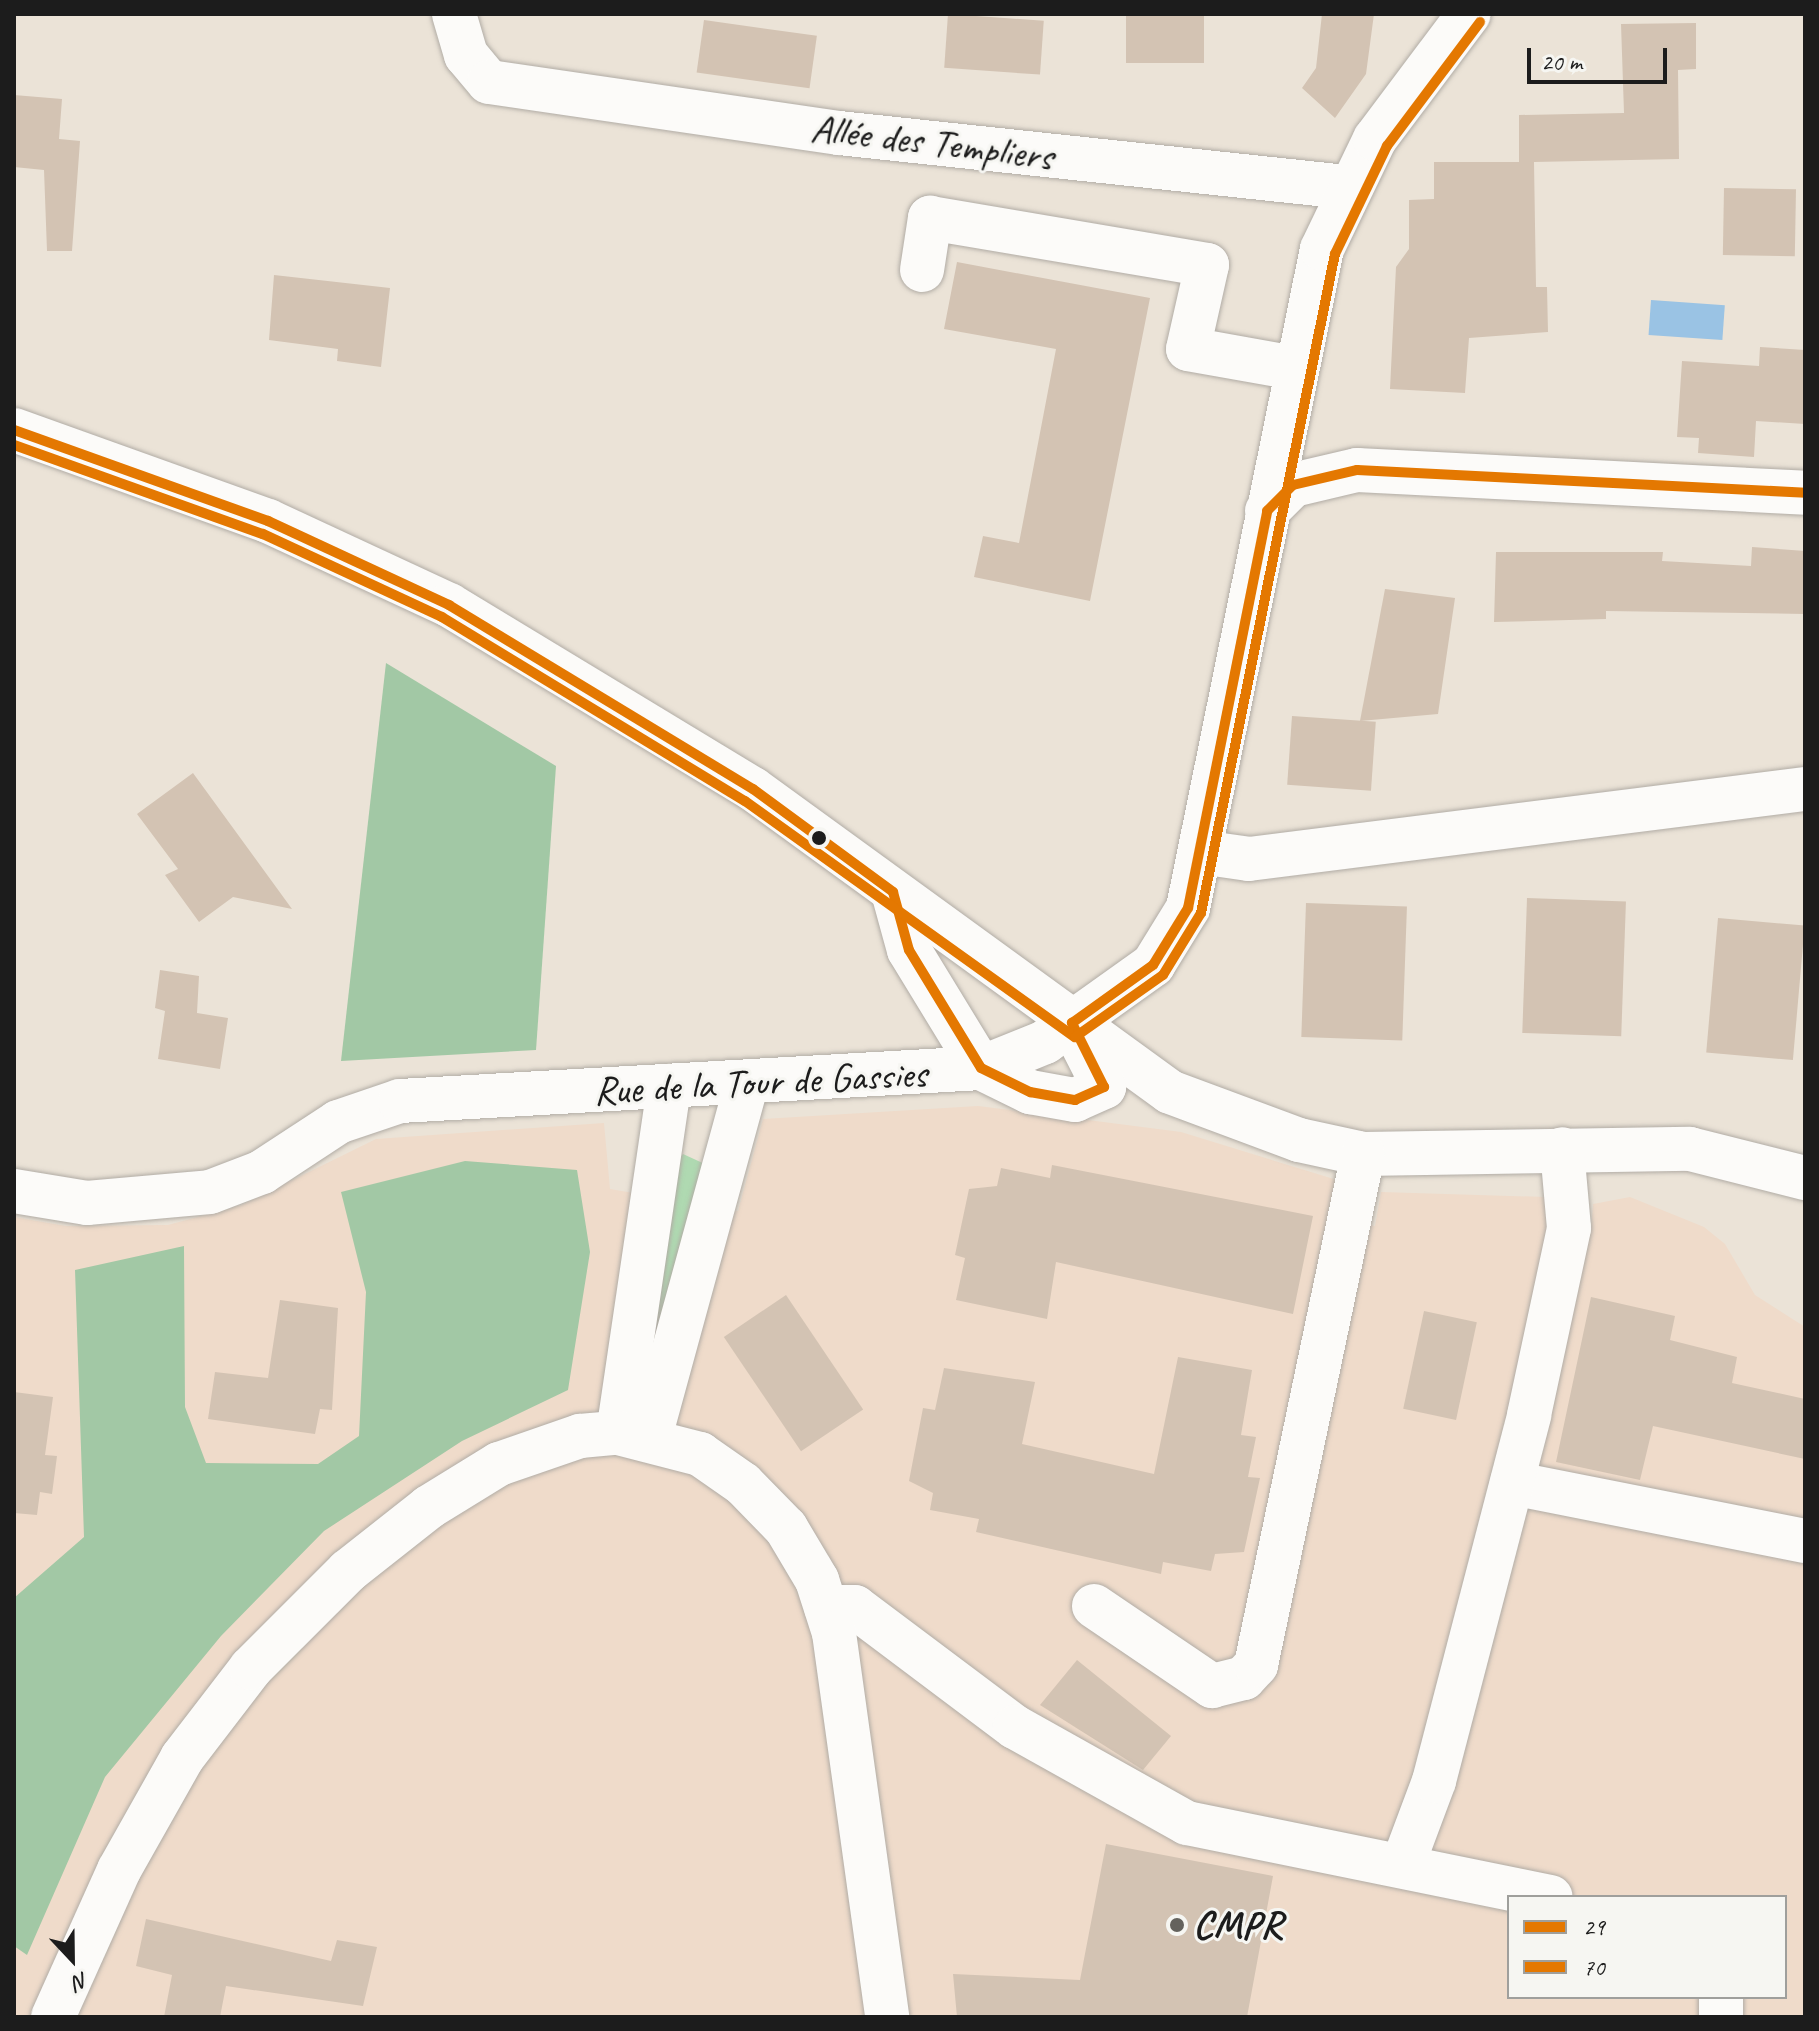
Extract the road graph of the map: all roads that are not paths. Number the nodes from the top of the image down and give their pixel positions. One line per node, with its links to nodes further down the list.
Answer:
1 (454, 14): 3 (street, Allée des Templiers)
2 (1469, 14): 3 (street, Rue de la Tour de Gassies)
3 (1346, 187): 5 (street, Rue de la Tour de Gassies)
4 (922, 270): 5 (street)
5 (1295, 368): 8 (street, Rue de la Tour de Gassies)
6 (14, 430): 11 (street)
7 (1805, 493): 8 (street)
8 (1267, 511): 10 (street, Rue de la Tour de Gassies)
9 (1805, 789): 10 (street)
10 (1200, 852): 12 (street, Rue de la Tour de Gassies)
11 (893, 892): 12 (street); 13 (street)
12 (1072, 1023): 13 (street, Rue de la Tour de Gassies); 13 (street); 17 (street)
13 (981, 1068): 14 (street, Rue de la Tour de Gassies)
14 (747, 1083): 15 (street, Rue de la Tour de Gassies); 20 (street)
15 (669, 1086): 19 (street, Rue de la Tour de Gassies); 20 (street)
16 (1562, 1149): 17 (street); 18 (street); 21 (street)
17 (1363, 1154): 23 (street)
18 (1805, 1178)
19 (14, 1191)
20 (634, 1435): 24 (street); 27 (street)
21 (1512, 1483): 22 (street); 25 (street)
22 (1805, 1541)
23 (1094, 1606)
24 (826, 1607): 25 (street); 28 (street)
25 (1403, 1864): 26 (street)
26 (1542, 1895)
27 (53, 2017)
28 (887, 2017)

